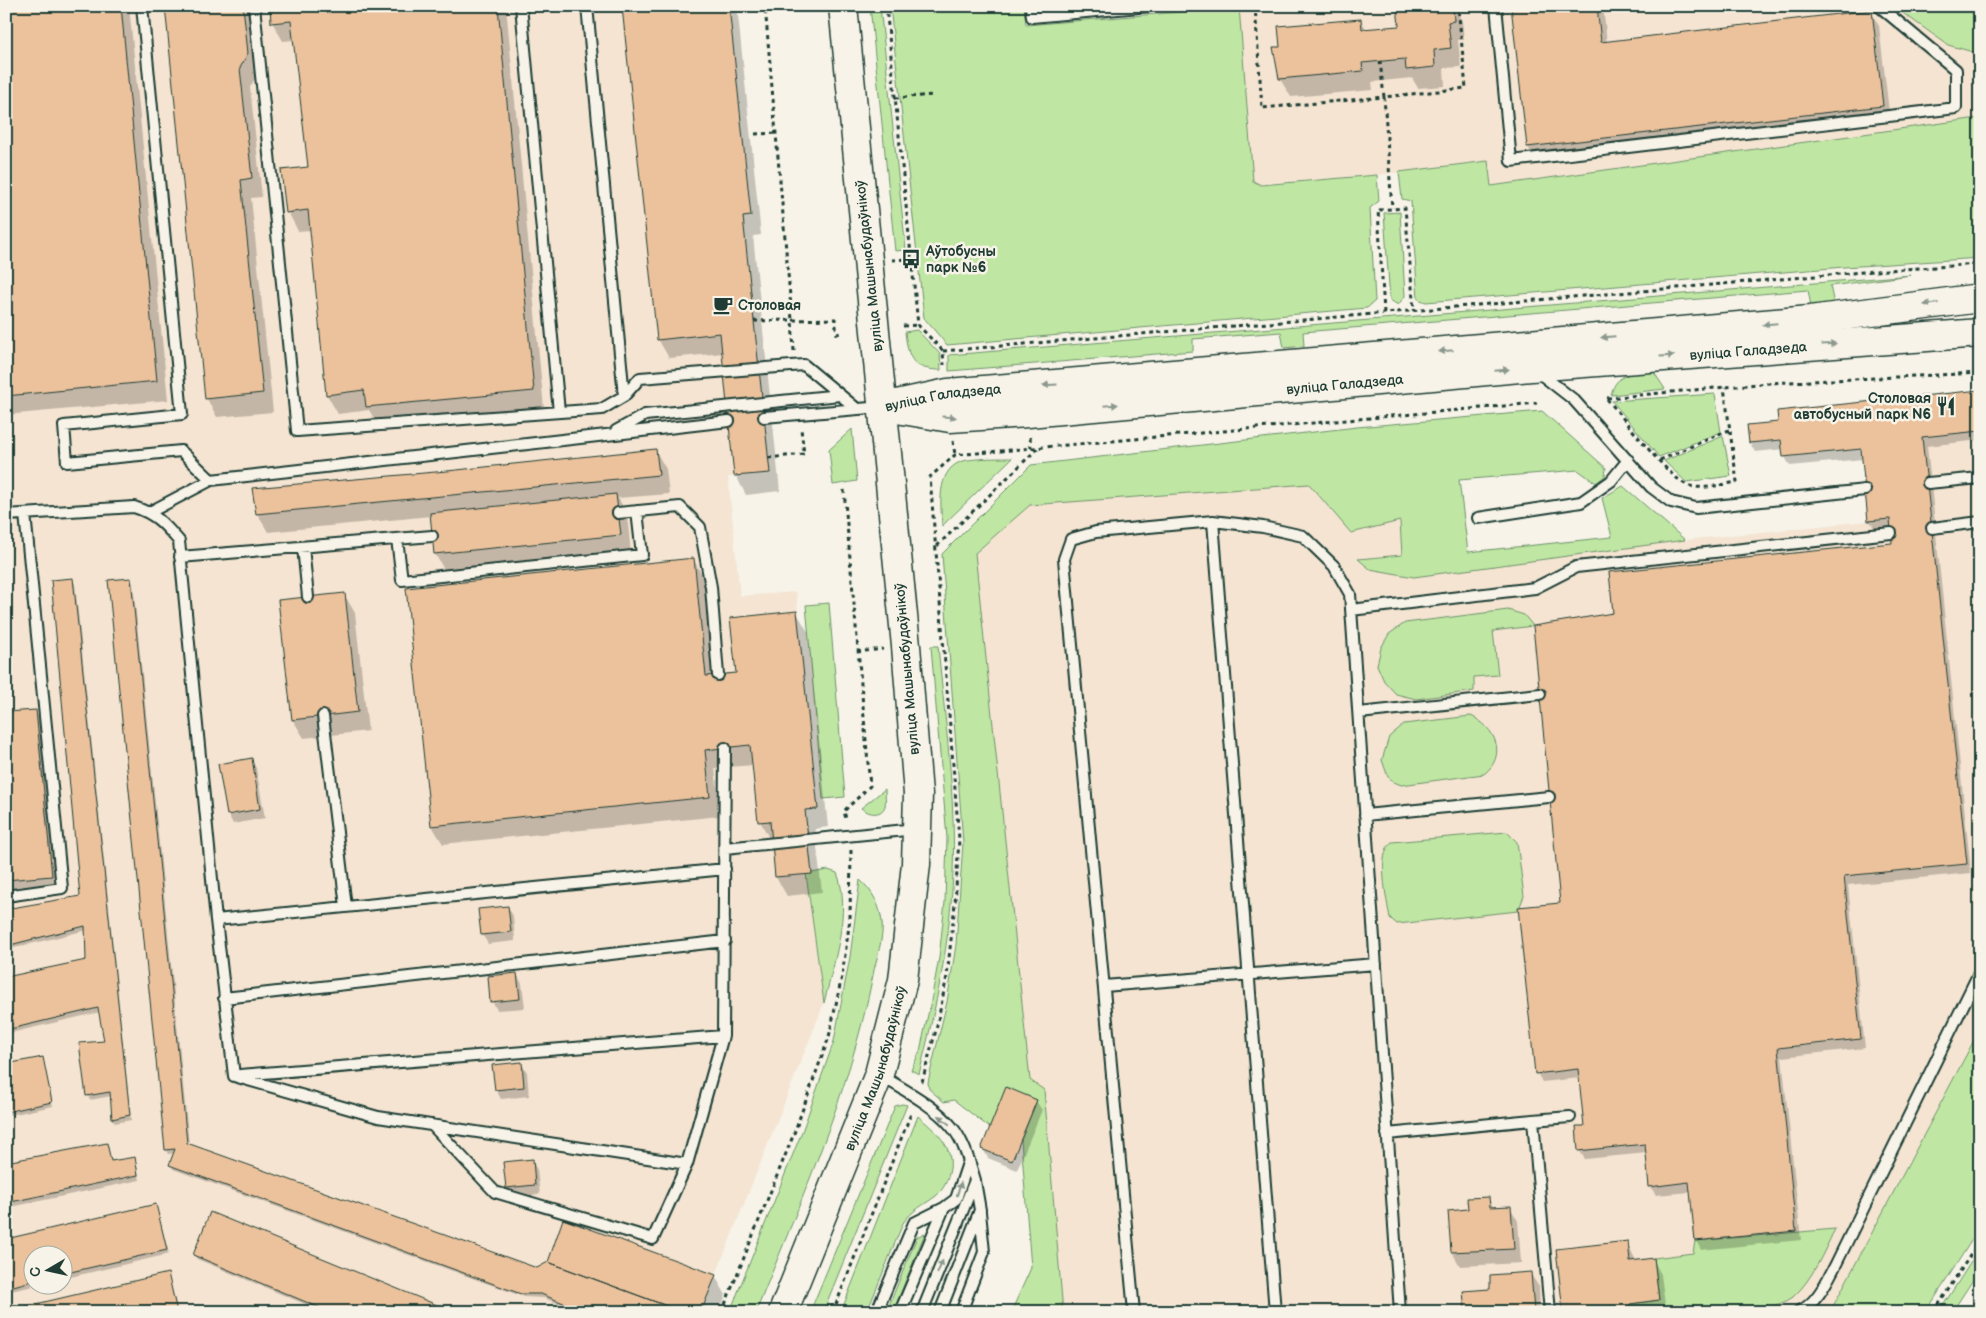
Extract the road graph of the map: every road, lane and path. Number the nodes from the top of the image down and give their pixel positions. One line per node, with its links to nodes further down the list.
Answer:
1 (142, 6): 53 (lane)
2 (254, 6): 41 (lane)
3 (520, 6): 41 (lane)
4 (587, 6): 37 (lane)
5 (765, 6): 19 (path)
6 (843, 6): 39 (main road, вуліца Машынабудаўнікоў)
7 (886, 6): 17 (path)
8 (1031, 6): 9 (lane)
9 (1150, 6)
10 (1255, 6): 16 (path)
11 (1458, 6): 16 (path)
12 (1496, 6): 13 (lane)
13 (1880, 6)
14 (1380, 62): 16 (path)
15 (934, 95): 17 (path)
16 (1384, 97): 20 (path)
17 (895, 98): 27 (path)
18 (755, 134): 19 (path)
19 (777, 134): 26 (path)
20 (1392, 208): 23 (path); 24 (path)
21 (1980, 264): 23 (path)
22 (1980, 298): 39 (main road, вуліца Галадзеда, one-way to 39)
23 (1414, 310): 24 (path)
24 (1384, 313): 31 (path)
25 (816, 320): 29 (path)
26 (754, 321)
27 (918, 325): 28 (path); 31 (path)
28 (903, 326)
29 (843, 332)
30 (1980, 333): 33 (main road, вуліца Галадзеда, one-way to 30)
31 (943, 350): 32 (path)
32 (944, 365)
33 (1531, 367): 39 (main road, вуліца Галадзеда, one-way to 33); 50 (lane)
34 (1980, 373): 35 (path)
35 (1724, 387): 44 (path); 51 (path)
36 (840, 395): 37 (lane); 40 (lane); 45 (lane)
37 (624, 396): 41 (lane)
38 (1537, 403): 47 (path)
39 (884, 407): 40 (lane); 81 (main road, вуліца Машынабудаўнікоў)
40 (857, 409): 42 (lane)
41 (560, 412)
42 (764, 417)
43 (728, 421): 45 (lane)
44 (1730, 430): 51 (path); 51 (path)
45 (611, 434): 53 (lane)
46 (953, 438): 47 (path)
47 (1038, 448): 69 (path)
48 (804, 454): 49 (path)
49 (768, 458)
50 (1628, 460): 56 (lane); 62 (lane)
51 (1660, 460)
52 (1980, 478): 54 (lane)
53 (211, 480): 58 (lane)
54 (1928, 483)
55 (844, 490): 82 (path)
56 (1865, 490)
57 (637, 511): 59 (lane); 68 (lane); 74 (lane)
58 (150, 512): 60 (lane); 71 (lane)
59 (618, 513)
60 (25, 514): 61 (lane); 85 (lane)
61 (6, 515)
62 (1478, 518)
63 (1213, 521): 73 (lane); 91 (lane); 92 (lane)
64 (1980, 522): 65 (lane)
65 (1932, 528)
66 (1891, 533): 73 (lane)
67 (432, 536): 68 (lane)
68 (397, 538): 70 (lane)
69 (936, 546)
70 (303, 547): 71 (lane); 72 (lane)
71 (180, 557): 87 (lane)
72 (308, 597)
73 (1351, 610): 76 (lane)
74 (718, 675)
75 (1540, 694): 76 (lane)
76 (1359, 713): 80 (lane)
77 (323, 716): 86 (lane)
78 (725, 748): 83 (lane)
79 (1550, 797): 80 (lane)
80 (1365, 815): 89 (lane)
81 (917, 829): 82 (lane); 95 (main road, вуліца Машынабудаўнікоў)
82 (848, 836): 83 (lane); 107 (path)
83 (725, 848): 84 (lane)
84 (724, 869): 86 (lane); 88 (lane)
85 (6, 896)
86 (346, 907): 87 (lane)
87 (216, 920): 93 (lane)
88 (725, 941): 93 (lane); 94 (lane)
89 (1376, 964): 91 (lane); 100 (lane)
90 (1980, 971): 118 (lane)
91 (1248, 974): 92 (lane); 115 (lane)
92 (1104, 986): 114 (lane)
93 (224, 998): 96 (lane)
94 (723, 1036): 96 (lane); 102 (lane)
95 (879, 1074): 101 (lane, one-way to 95); 108 (main road, вуліца Машынабудаўнікоў)
96 (234, 1076): 99 (lane)
97 (1570, 1117): 98 (lane)
98 (1532, 1120): 100 (lane); 117 (lane)
99 (432, 1125): 102 (lane); 102 (lane)
100 (1388, 1134): 116 (lane)
101 (969, 1160): 103 (lane); 104 (lane, one-way to 101)
102 (687, 1164)
103 (975, 1180): 105 (lane); 111 (lane, one-way to 103)
104 (944, 1208): 109 (lane); 110 (lane)
105 (980, 1210): 112 (lane); 113 (lane)
106 (1980, 1240): 119 (path)
107 (722, 1312)
108 (783, 1312)
109 (882, 1312)
110 (900, 1312)
111 (922, 1312)
112 (940, 1312)
113 (961, 1312)
114 (1134, 1312)
115 (1274, 1312)
116 (1400, 1312)
117 (1550, 1312)
118 (1798, 1312)
119 (1934, 1312)

